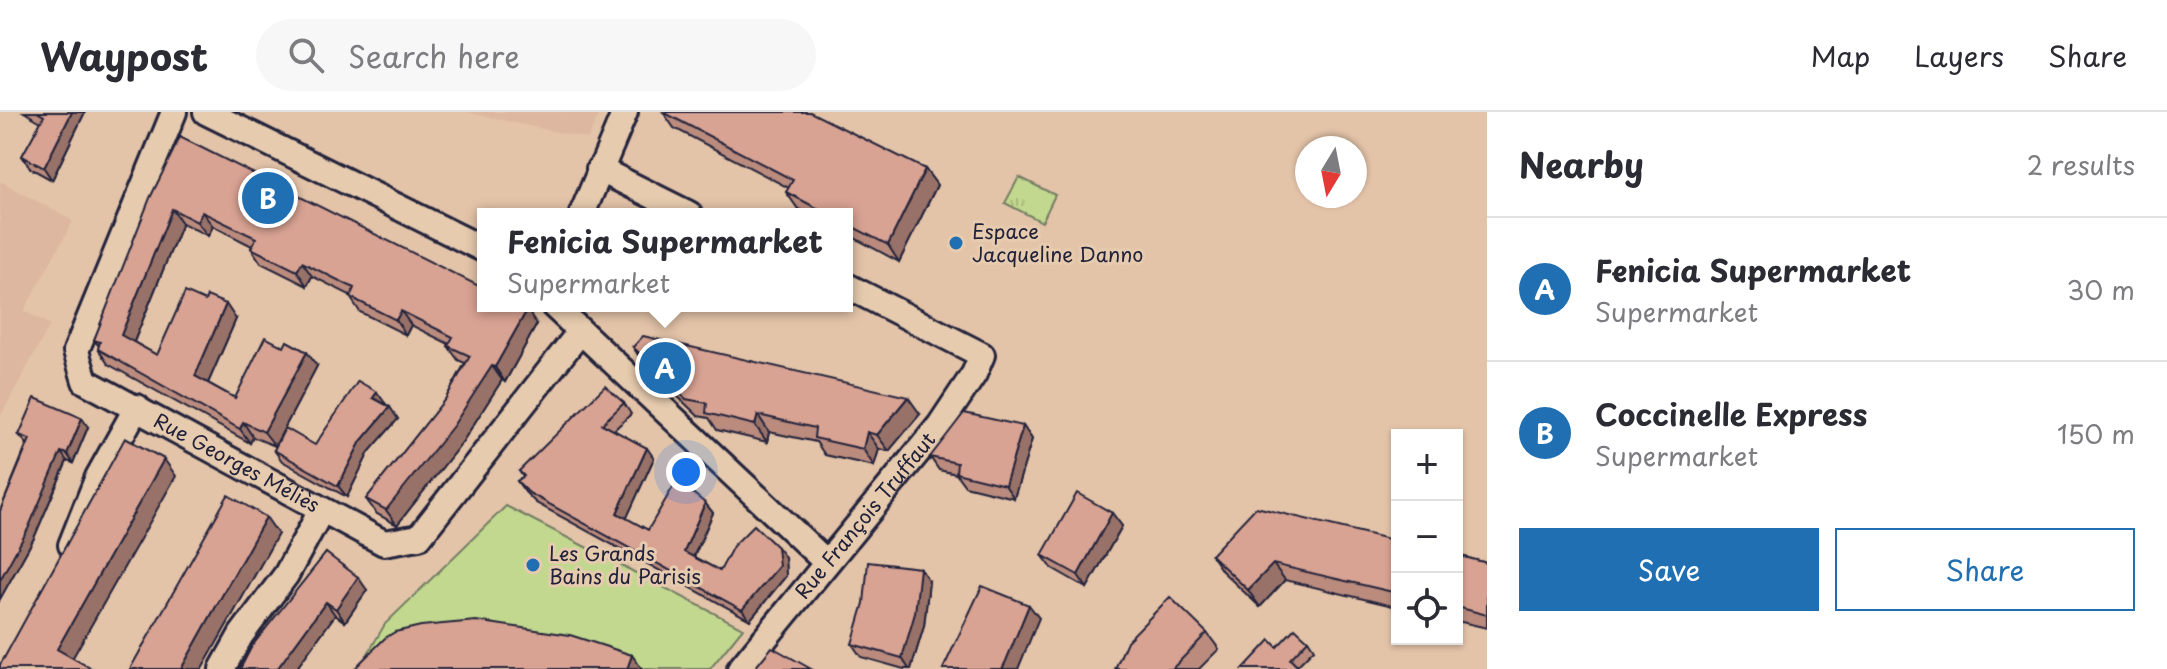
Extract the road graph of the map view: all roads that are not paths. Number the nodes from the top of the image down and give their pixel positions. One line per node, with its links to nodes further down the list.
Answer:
1 (174, 112): 11 (street, Rue Georges Méliès)
2 (206, 112): 7 (street)
3 (625, 112): 4 (street)
4 (599, 169): 5 (street); 6 (street)
5 (584, 208)
6 (677, 208)
7 (477, 246)
8 (853, 289): 13 (street, Rue François Truffaut)
9 (560, 312): 10 (street)
10 (579, 333): 12 (street, Rue Georges Méliès); 13 (street)
11 (137, 407): 12 (street, Rue Georges Méliès); 14 (street)
12 (321, 511): 15 (street)
13 (826, 562): 16 (street, Rue François Truffaut)
14 (62, 563)
15 (222, 669)
16 (740, 669)

